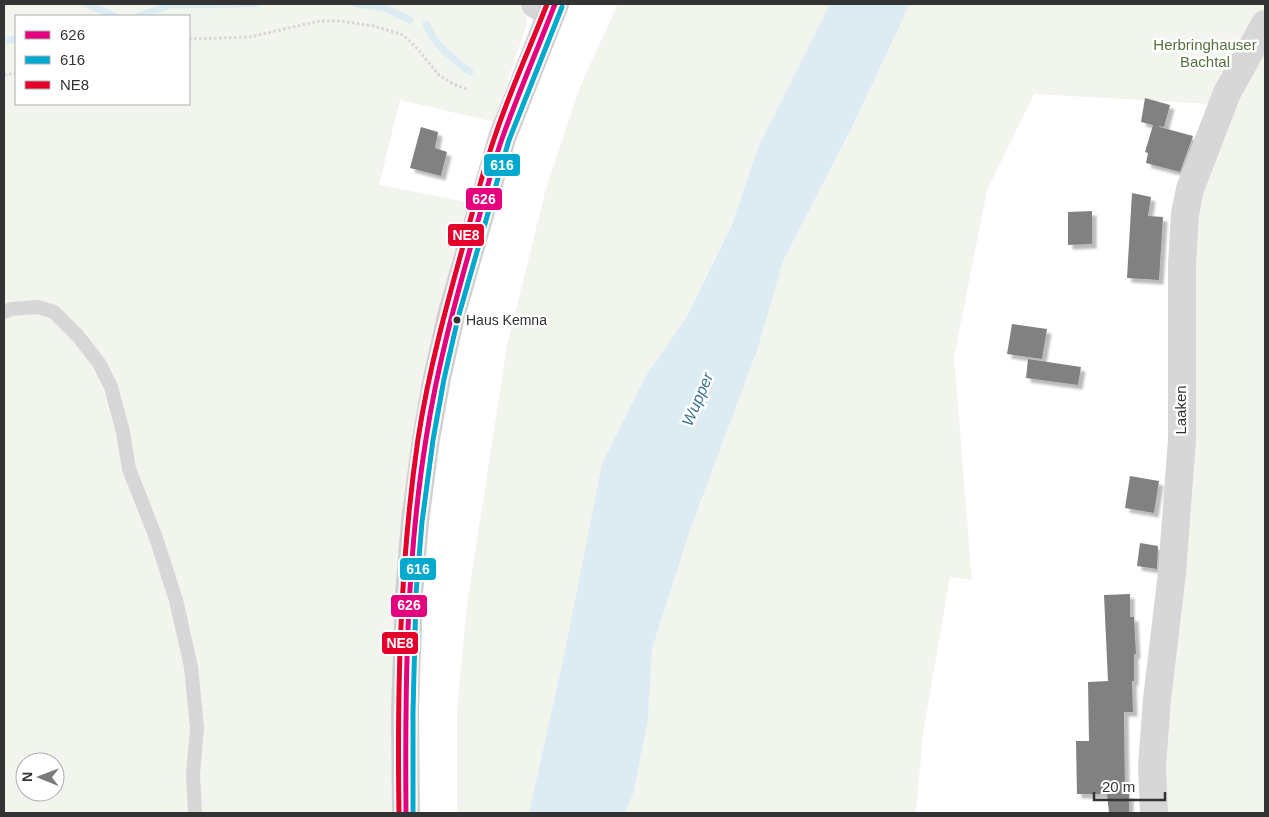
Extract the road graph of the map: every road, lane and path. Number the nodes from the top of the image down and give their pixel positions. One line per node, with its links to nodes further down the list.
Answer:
1 (547, 7): 7 (main road)
2 (1265, 24): 8 (street, Laaken)
3 (190, 39): 4 (path)
4 (468, 89)
5 (4, 312): 6 (lane)
6 (195, 813)
7 (406, 813)
8 (1154, 813)

